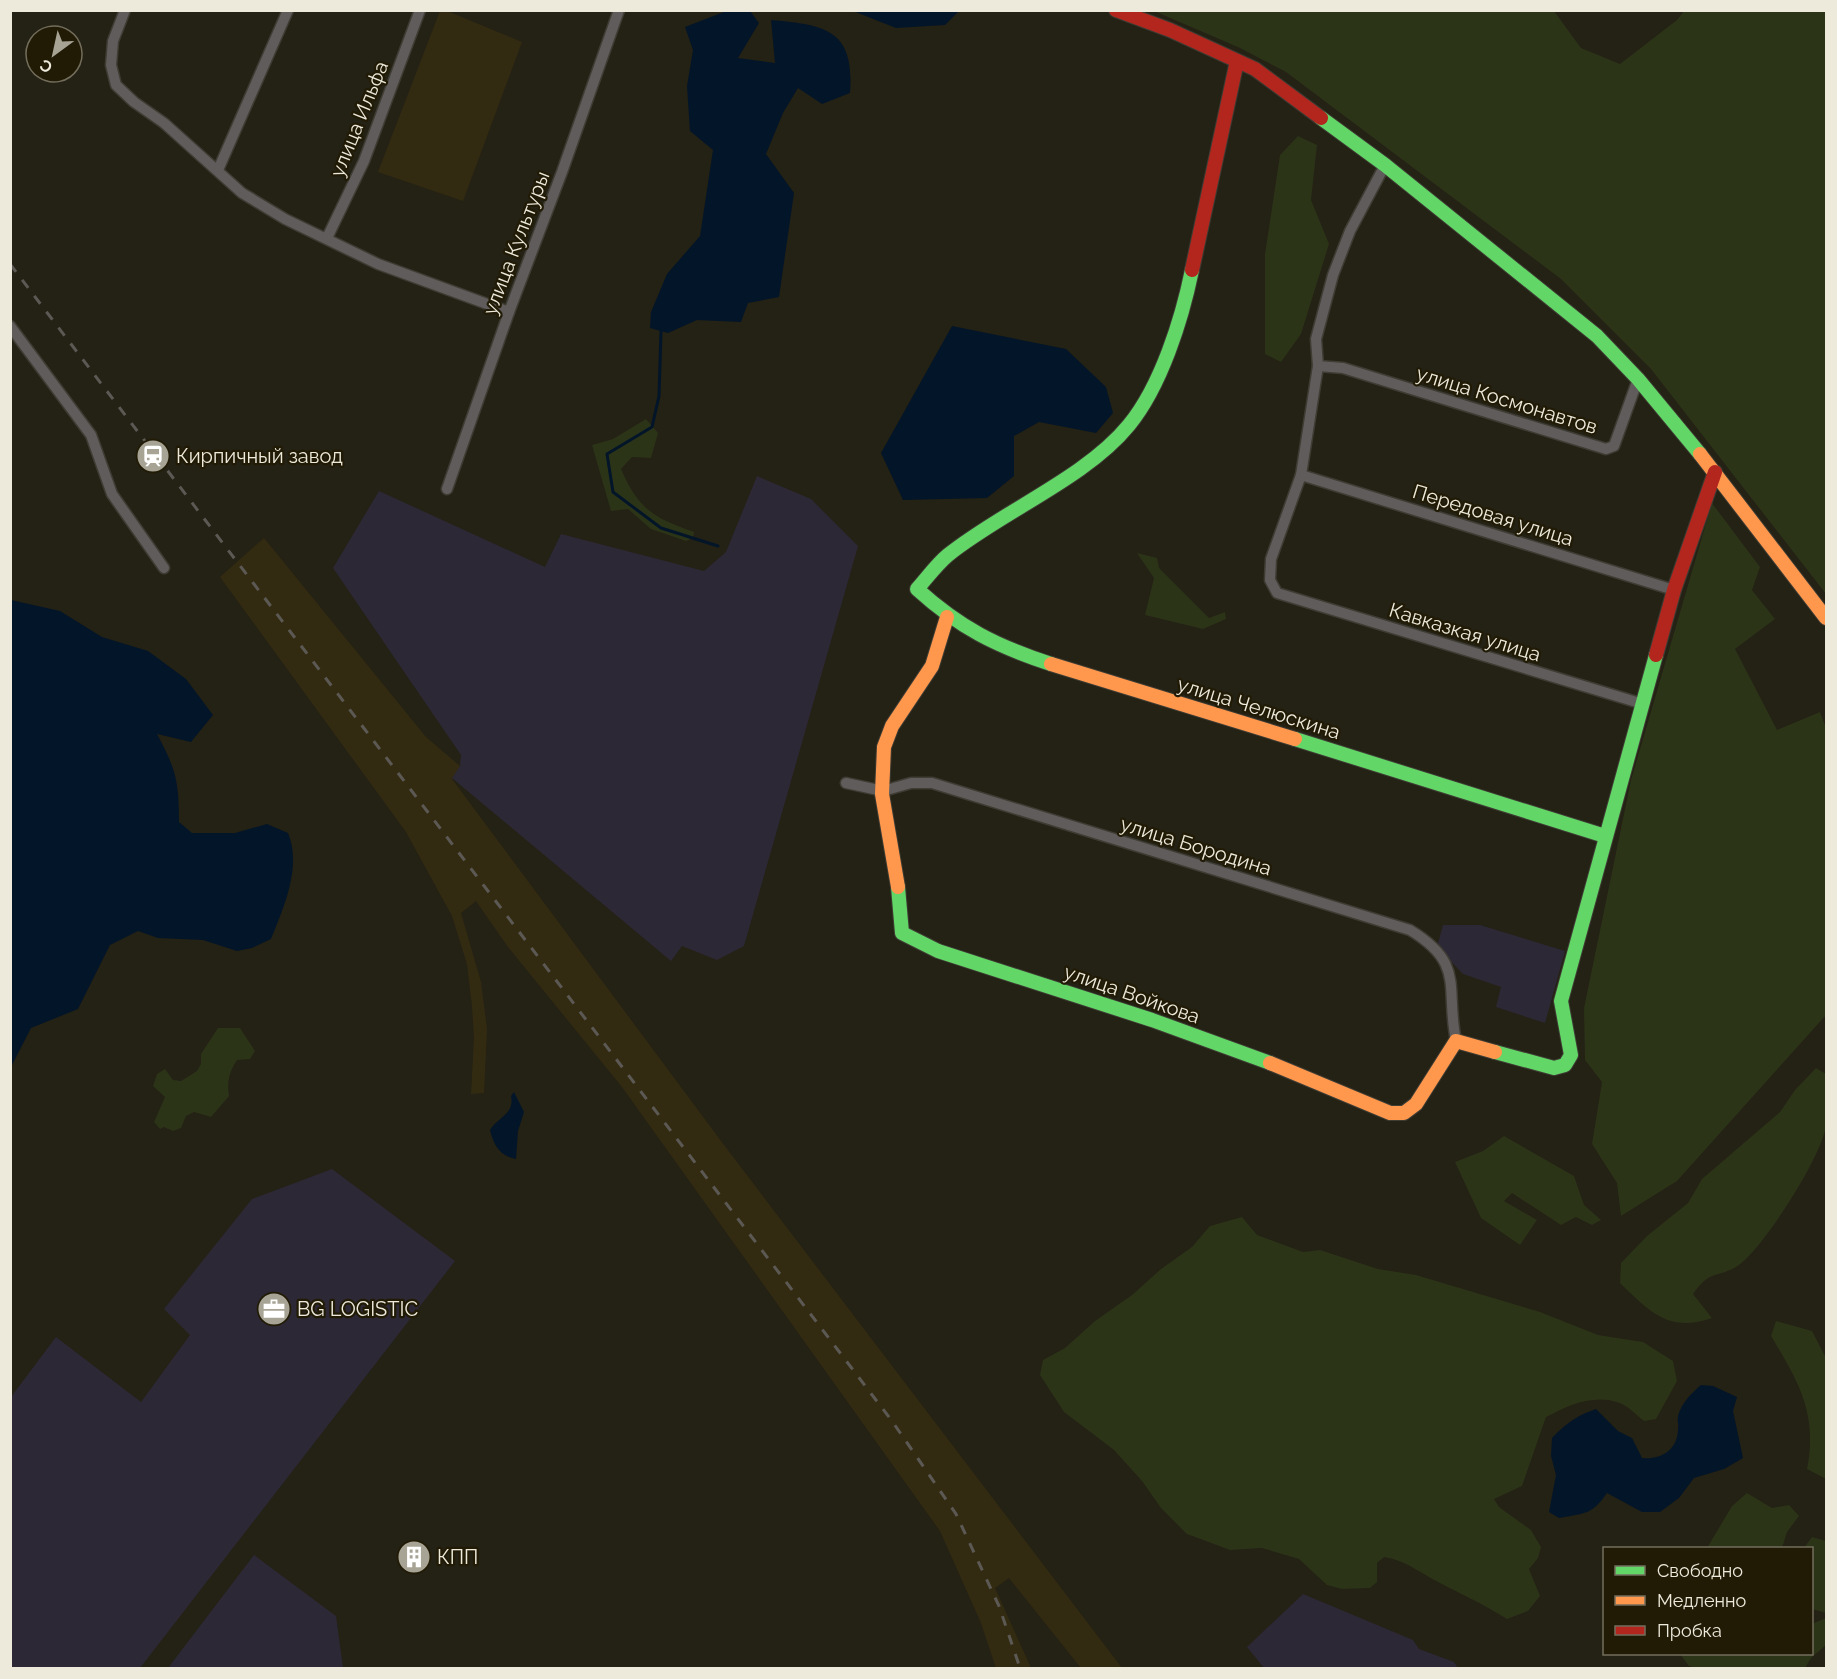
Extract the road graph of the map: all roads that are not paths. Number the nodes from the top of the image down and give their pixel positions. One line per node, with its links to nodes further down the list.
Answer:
1 (125, 10): 8 (street)
2 (288, 10): 8 (street)
3 (420, 10): 9 (street, улица Ильфа)
4 (619, 10): 10 (street, улица Культуры)
5 (1116, 10): 6 (street)
6 (1237, 61): 7 (street); 19 (street, улица Челюскина)
7 (1385, 165): 12 (street); 13 (street)
8 (218, 170): 9 (street)
9 (327, 238): 10 (street)
10 (509, 312): 16 (street, улица Культуры)
11 (10, 326): 17 (street)
12 (1318, 366): 13 (street, улица Космонавтов); 15 (street)
13 (1638, 379): 14 (street)
14 (1715, 472): 18 (street); 20 (street)
15 (1301, 475): 18 (street, Передовая улица); 21 (street, Кавказкая улица)
16 (447, 489)
17 (164, 568)
18 (1674, 590): 21 (street)
19 (947, 617): 23 (street); 24 (street, улица Челюскина)
20 (1827, 618)
21 (1643, 704): 24 (street)
22 (846, 783): 23 (street, улица Бородина)
23 (883, 790): 25 (street, улица Бородина); 25 (street, улица Войкова)
24 (1605, 836): 25 (street)
25 (1456, 1041)

